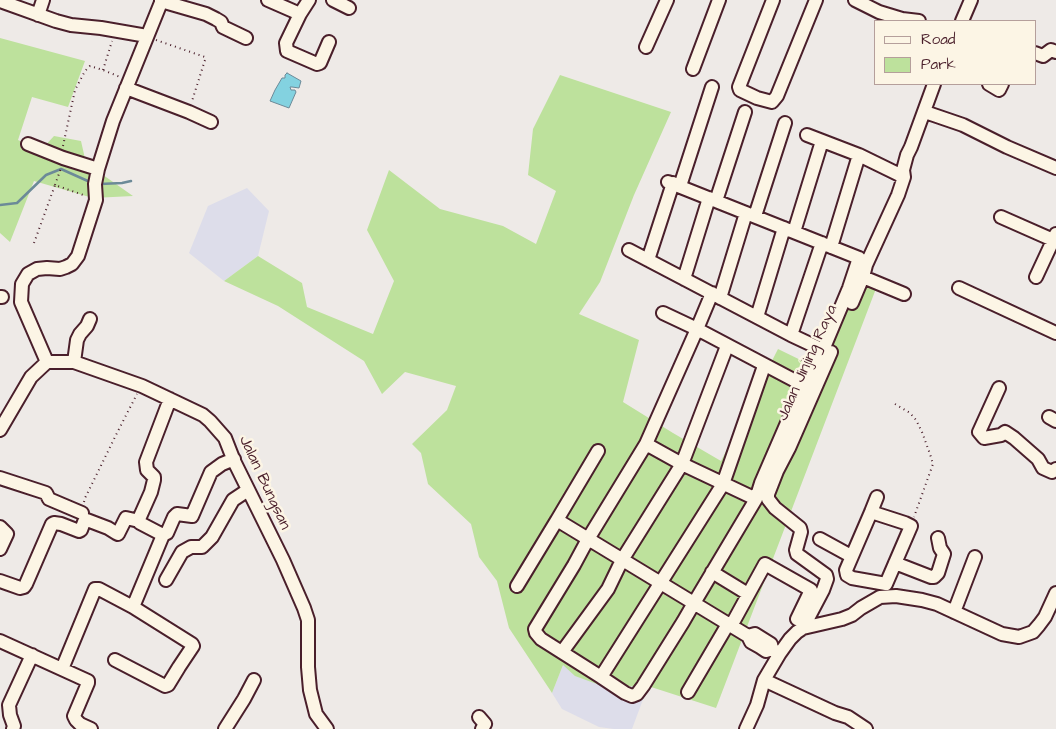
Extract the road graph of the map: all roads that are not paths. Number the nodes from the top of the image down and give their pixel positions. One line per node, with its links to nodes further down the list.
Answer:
1 (43, 0): 15 (street)
2 (268, 0): 13 (street)
3 (309, 0): 13 (street)
4 (333, 0): 14 (street)
5 (667, 0): 21 (street)
6 (720, 0): 24 (street)
7 (773, 0): 8 (street)
8 (816, 0)
9 (854, 0): 16 (street)
10 (971, 0): 17 (street)
11 (0, 1): 15 (street)
12 (162, 1): 18 (street); 19 (street)
13 (297, 8): 20 (street)
14 (349, 8)
15 (38, 14): 18 (street)
16 (910, 20)
17 (964, 20)
18 (147, 36): 25 (street)
19 (246, 38)
20 (329, 42)
21 (646, 47)
22 (1036, 52): 23 (street)
23 (1056, 52)
24 (693, 69)
25 (127, 85): 32 (street); 39 (street)
26 (934, 85): 31 (street, Jalan Jinjing Raya)
27 (991, 85): 28 (street)
28 (1002, 85)
29 (712, 87): 41 (street)
30 (745, 112): 42 (street)
31 (925, 112): 38 (street); 40 (street, Jalan Jinjing Raya)
32 (211, 122)
33 (785, 123): 43 (street)
34 (807, 135): 35 (street)
35 (822, 141): 37 (street); 45 (street)
36 (28, 144): 39 (street)
37 (859, 155): 40 (street); 47 (street)
38 (1056, 168)
39 (98, 169): 64 (street)
40 (904, 176): 50 (street, Jalan Jinjing Raya)
41 (674, 184): 42 (street); 49 (street)
42 (712, 199): 43 (street); 52 (street)
43 (751, 215): 45 (street); 55 (street)
44 (1001, 217): 46 (street)
45 (789, 230): 47 (street); 57 (street)
46 (1054, 237): 51 (street)
47 (826, 245): 50 (street); 61 (street)
48 (629, 250): 49 (street)
49 (648, 260): 52 (street)
50 (863, 267): 54 (street); 63 (street); 107 (street, Jalan Jinjing Raya)
51 (1036, 277)
52 (684, 279): 55 (street)
53 (959, 288): 60 (street)
54 (904, 294)
55 (716, 296): 57 (street); 59 (street)
56 (663, 313): 59 (street)
57 (757, 317): 61 (street)
58 (90, 319): 65 (street)
59 (697, 329): 62 (street); 71 (street)
60 (1056, 333)
61 (791, 335): 63 (street)
62 (727, 346): 66 (street); 74 (street)
63 (823, 350): 67 (street)
64 (47, 362): 65 (street, Jalan Bungsan); 70 (street)
65 (74, 362): 69 (street, Jalan Bungsan)
66 (764, 366): 67 (street); 77 (street)
67 (805, 386): 80 (street)
68 (999, 388): 75 (street)
69 (170, 399): 73 (street, Jalan Bungsan); 84 (street)
70 (0, 430)
71 (646, 444): 74 (street); 88 (street)
72 (598, 451): 83 (street)
73 (234, 459): 78 (street, Jalan Bungsan); 86 (street)
74 (682, 464): 77 (street); 93 (street)
75 (1056, 468)
76 (0, 478): 82 (street)
77 (723, 484): 80 (street); 98 (street)
78 (248, 490): 96 (street); 122 (street, Jalan Bungsan)
79 (876, 497): 81 (street)
80 (756, 499): 95 (street)
81 (871, 512): 91 (street); 94 (street)
82 (82, 513)
83 (557, 520): 88 (street); 100 (street)
84 (139, 521): 86 (street); 97 (street)
85 (0, 527): 90 (street)
86 (163, 535): 105 (street)
87 (938, 538): 94 (street)
88 (588, 539): 93 (street); 111 (street)
89 (820, 539): 91 (street)
90 (0, 549)
91 (852, 556): 99 (street)
92 (975, 557): 106 (street)
93 (622, 560): 98 (street); 111 (street)
94 (894, 563): 99 (street)
95 (712, 572): 102 (street); 104 (street)
96 (166, 580)
97 (0, 581)
98 (661, 583): 104 (street); 115 (street)
99 (877, 583): 103 (street)
100 (517, 586)
101 (1056, 593): 106 (street)
102 (748, 594): 107 (street); 108 (street)
103 (880, 597): 106 (street); 107 (street)
104 (694, 603): 108 (street); 115 (street)
105 (133, 608): 113 (street); 114 (street)
106 (954, 612)
107 (800, 624): 110 (street)
108 (729, 625): 110 (street); 118 (street)
109 (0, 641): 112 (street)
110 (776, 651): 117 (street)
111 (562, 652): 115 (street)
112 (32, 655): 114 (street); 119 (street)
113 (115, 660)
114 (62, 668): 120 (street)
115 (602, 677)
116 (254, 680): 121 (street)
117 (764, 680): 123 (street); 124 (street)
118 (688, 692)
119 (13, 729)
120 (91, 729)
121 (225, 729)
122 (327, 729)
123 (746, 729)
124 (866, 729)

